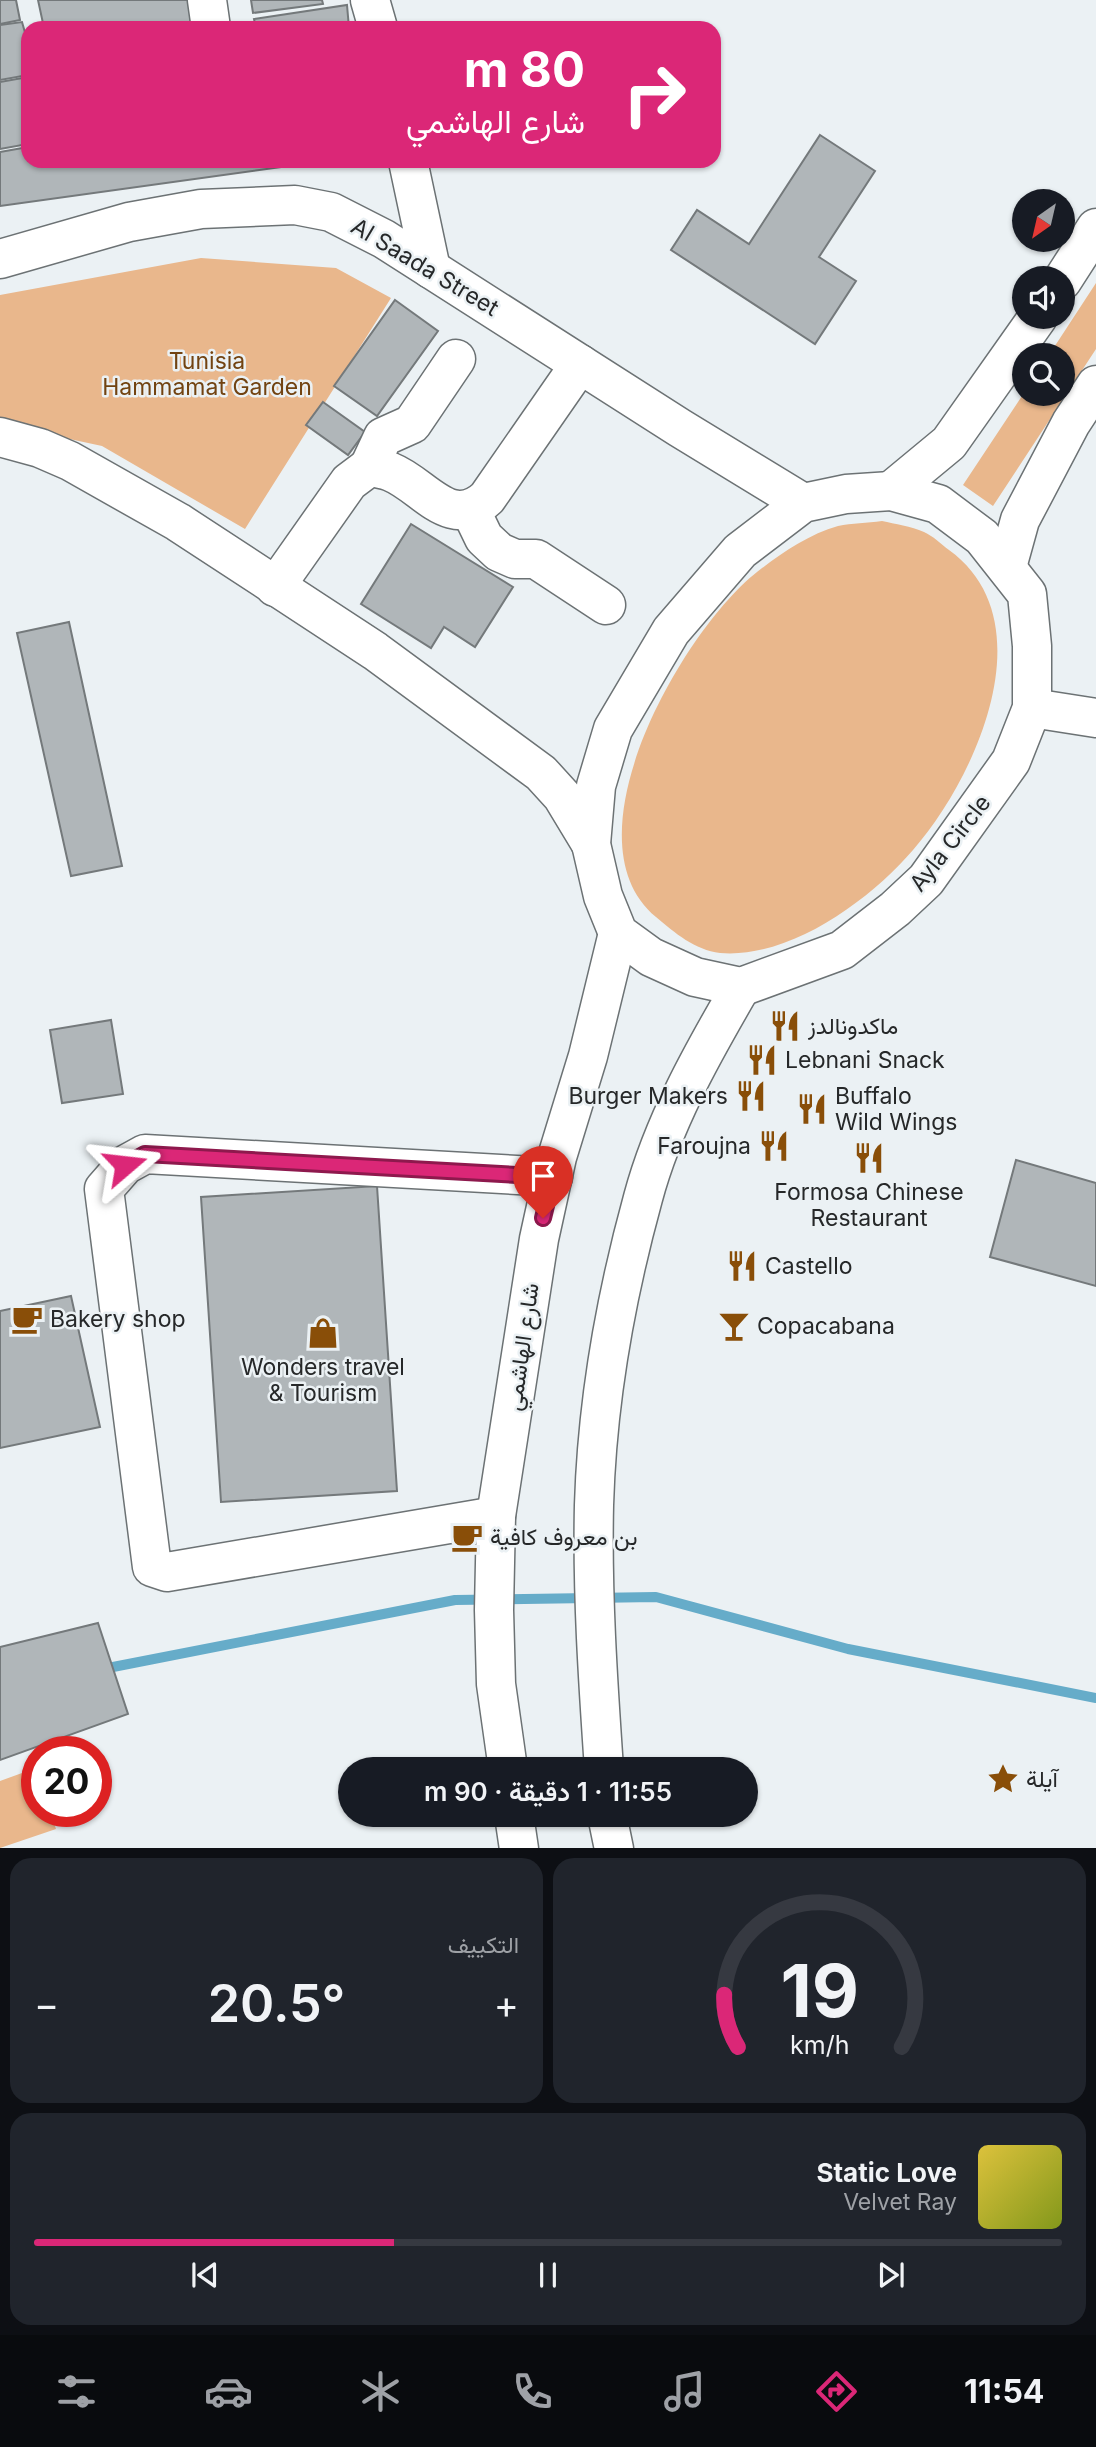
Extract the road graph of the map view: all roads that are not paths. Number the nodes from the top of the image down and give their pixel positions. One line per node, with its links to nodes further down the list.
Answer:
1 (207, 0): 3 (main road)
2 (370, 0): 4 (main road)
3 (210, 21)
4 (376, 21)
5 (409, 168): 9 (main road)
6 (1096, 228): 8 (main road)
7 (0, 259): 9 (main road, Al Saada Street)
8 (1072, 266)
9 (431, 269): 12 (main road, Al Saada Street)
10 (1030, 329): 16 (main road)
11 (456, 359): 15 (main road)
12 (580, 364): 17 (main road, Al Saada Street); 18 (main road)
13 (1096, 385): 19 (main road)
14 (0, 437): 20 (main road)
15 (369, 467): 18 (main road); 20 (main road)
16 (891, 491): 17 (main road, Ayla Circle); 19 (main road, Ayla Circle)
17 (803, 503): 24 (main road, Ayla Circle)
18 (470, 509): 21 (main road)
19 (1007, 567): 22 (main road, Ayla Circle)
20 (275, 587): 24 (main road)
21 (606, 605)
22 (1031, 708): 23 (main road); 26 (main road, Ayla Circle)
23 (1096, 718)
24 (591, 844): 25 (main road, Ayla Circle)
25 (618, 933): 26 (main road); 27 (main road, شارع الهاشمي)
26 (741, 987): 30 (main road)
27 (553, 1177): 28 (main road, شارع الهاشمي); 28 (main road)
28 (496, 1516): 29 (main road, شارع الهاشمي)
29 (506, 1757)
30 (603, 1757)
31 (516, 1827): 33 (main road)
32 (609, 1827): 34 (main road)
33 (519, 1848)
34 (614, 1848)

